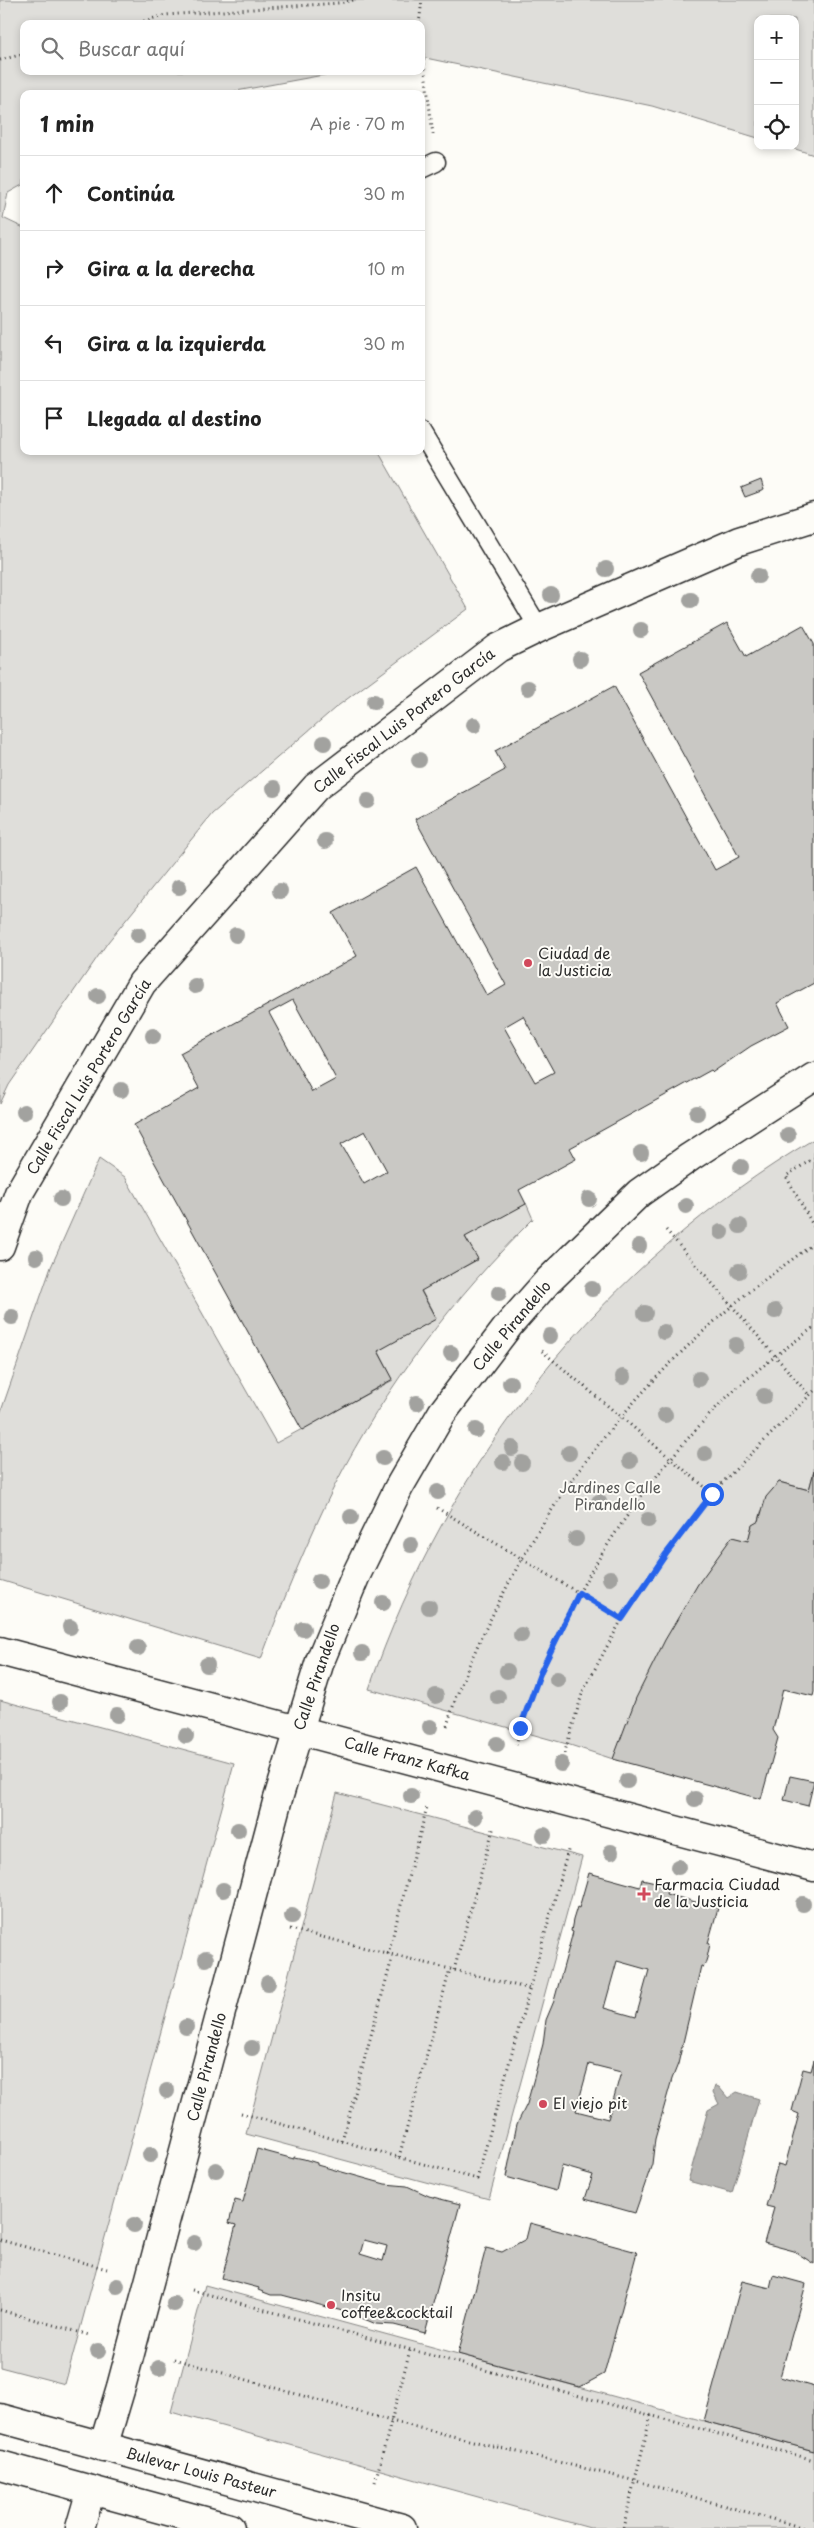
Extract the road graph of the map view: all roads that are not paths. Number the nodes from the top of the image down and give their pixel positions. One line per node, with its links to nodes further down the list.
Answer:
1 (425, 439): 3 (lane)
2 (814, 517): 3 (street, Calle Fiscal Luis Portero García)
3 (539, 628): 5 (street, Calle Fiscal Luis Portero García)
4 (814, 1077): 7 (street, Calle Pirandello)
5 (0, 1246)
6 (0, 1651): 7 (street, Calle Franz Kafka)
7 (298, 1730): 8 (street, Calle Franz Kafka); 10 (street, Calle Pirandello)
8 (813, 1864)
9 (0, 2418): 10 (street, Bulevar Louis Pasteur)
10 (103, 2446): 15 (street, Bulevar Louis Pasteur)
11 (0, 2465): 12 (street)
12 (91, 2490): 13 (street); 14 (street)
13 (80, 2528)
14 (230, 2528)
15 (402, 2528)

